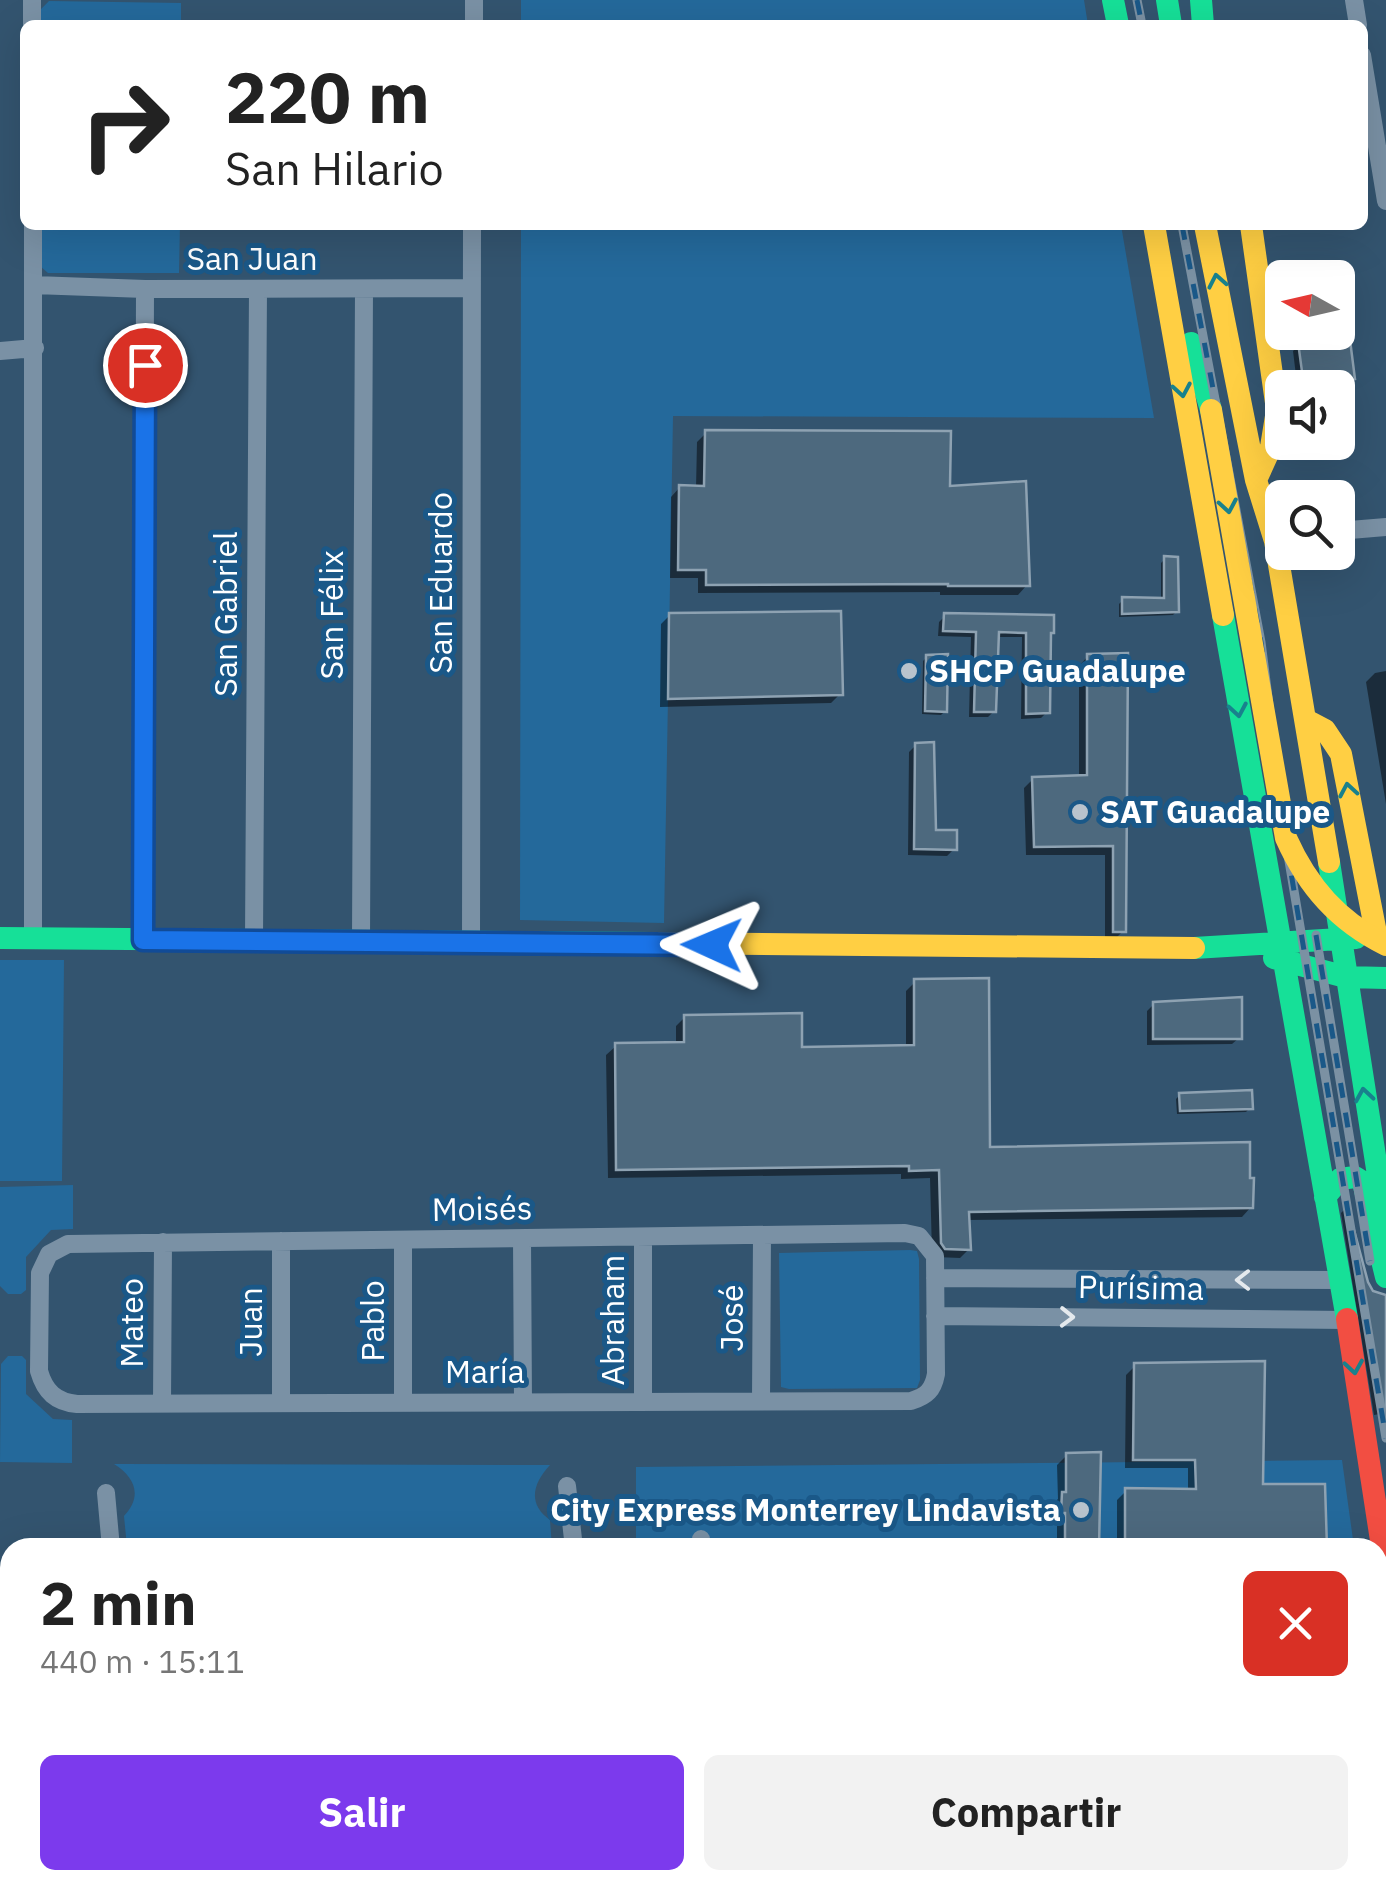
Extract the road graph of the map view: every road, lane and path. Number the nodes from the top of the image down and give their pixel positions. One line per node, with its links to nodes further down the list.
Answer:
1 (1368, 92): 2 (street)
2 (1386, 201)
3 (34, 230): 9 (street)
4 (472, 230): 11 (street, San Eduardo)
5 (1155, 230): 23 (main road, one-way to 23)
6 (1156, 230): 32 (main road, one-way to 32, bridge)
7 (1207, 230): 16 (main road, one-way to 7)
8 (1252, 230): 16 (main road)
9 (34, 285): 10 (street, San Juan); 14 (street)
10 (145, 288): 12 (street, San Juan); 30 (street)
11 (471, 288): 13 (street, San Juan); 33 (street, San Eduardo)
12 (258, 289): 13 (street, San Juan); 29 (street, San Gabriel)
13 (364, 289): 31 (street, San Félix)
14 (34, 348): 15 (street); 28 (street)
15 (0, 352)
16 (1256, 480): 17 (main road)
17 (1265, 505)
18 (1386, 527): 19 (street)
19 (1355, 530)
20 (1283, 570): 21 (main road)
21 (1306, 720): 22 (main road); 24 (main road, one-way to 21)
22 (1321, 809): 23 (main road); 27 (main road)
23 (1256, 810): 34 (main road)
24 (1366, 875): 25 (main road); 32 (main road)
25 (1386, 900)
26 (0, 938): 28 (main road)
27 (1342, 938): 32 (main road); 34 (main road); 35 (main road)
28 (33, 939): 30 (main road)
29 (254, 939): 30 (main road); 31 (main road)
30 (143, 940)
31 (361, 940): 33 (main road)
32 (1383, 940): 36 (main road)
33 (471, 942): 34 (main road)
34 (1280, 950): 35 (main road); 37 (main road)
35 (1346, 977): 36 (main road); 38 (main road, one-way to 35)
36 (1385, 982)
37 (1326, 1197): 45 (main road); 48 (main road)
38 (1386, 1226)
39 (762, 1235): 40 (street, Moisés); 46 (street, Moisés); 53 (street, José)
40 (643, 1238): 41 (street, Moisés); 56 (street, Abraham)
41 (522, 1239): 42 (street, Moisés); 55 (street)
42 (403, 1240): 43 (street, Moisés); 54 (street, Pablo)
43 (281, 1241): 44 (street, Moisés); 58 (street, Juan)
44 (162, 1242): 52 (street, Moisés); 57 (street, Mateo)
45 (1386, 1277)
46 (935, 1278): 47 (street, Purísima); 49 (street)
47 (1008, 1280): 48 (street, Purísima, one-way to 47); 50 (street)
48 (1340, 1280): 51 (main road)
49 (935, 1316): 50 (street, Purísima); 53 (street, María)
50 (1010, 1316): 51 (street, Purísima, one-way to 51)
51 (1346, 1320): 63 (main road, one-way to 63)
52 (49, 1392): 57 (street, María)
53 (761, 1401): 56 (street, María)
54 (402, 1402): 55 (street, María); 58 (street, María)
55 (523, 1402): 56 (street, María)
56 (644, 1402)
57 (162, 1403): 58 (street, María)
58 (281, 1403)
59 (567, 1486): 62 (street)
60 (106, 1494): 61 (street)
61 (110, 1538)
62 (573, 1538)
63 (1380, 1538)

